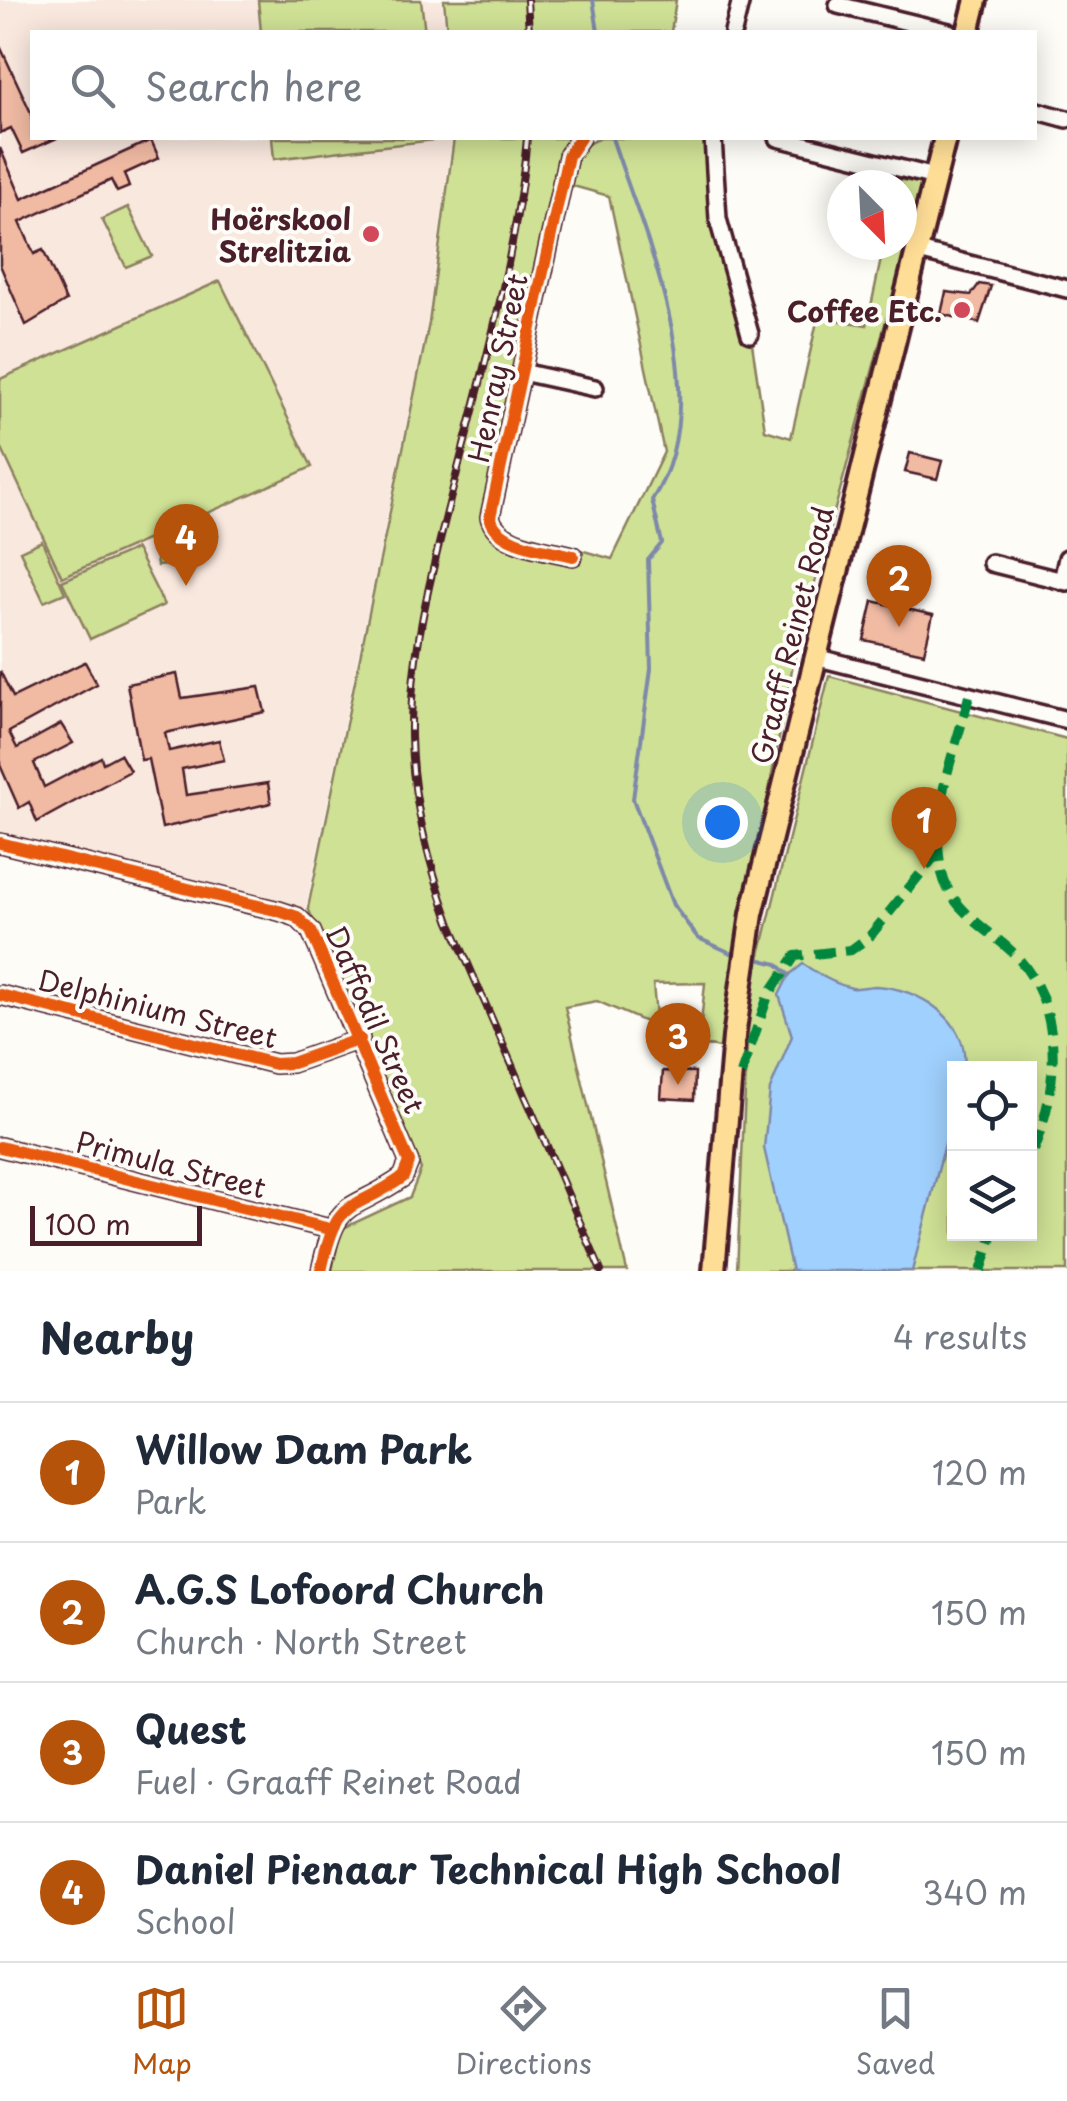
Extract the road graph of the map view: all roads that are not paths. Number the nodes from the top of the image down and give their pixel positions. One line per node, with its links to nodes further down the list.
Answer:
1 (742, 0): 4 (street)
2 (976, 0): 6 (main road)
3 (838, 5): 5 (street)
4 (734, 30)
5 (941, 30)
6 (968, 30)
7 (1037, 111): 8 (street)
8 (1067, 119)
9 (579, 140): 19 (street, Henray Street)
10 (713, 140): 18 (street)
11 (786, 140): 13 (street)
12 (945, 140): 13 (main road, Graaff Reinet Road)
13 (936, 177): 14 (main road, Graaff Reinet Road)
14 (917, 243)
15 (917, 251): 17 (street)
16 (913, 260): 25 (main road, Graaff Reinet Road)
17 (1067, 289)
18 (750, 334)
19 (522, 372): 20 (street); 21 (street, Henray Street)
20 (595, 388)
21 (573, 556)
22 (1067, 558): 24 (street)
23 (991, 563): 24 (street)
24 (1064, 582)
25 (815, 656): 26 (street); 33 (main road, Graaff Reinet Road)
26 (1067, 720)
27 (0, 843): 29 (street, Daffodil Street)
28 (0, 996): 29 (street, Delphinium Street)
29 (360, 1039): 31 (street, Daffodil Street)
30 (0, 1147): 31 (street, Primula Street)
31 (330, 1229): 32 (street)
32 (321, 1271)
33 (714, 1271)

